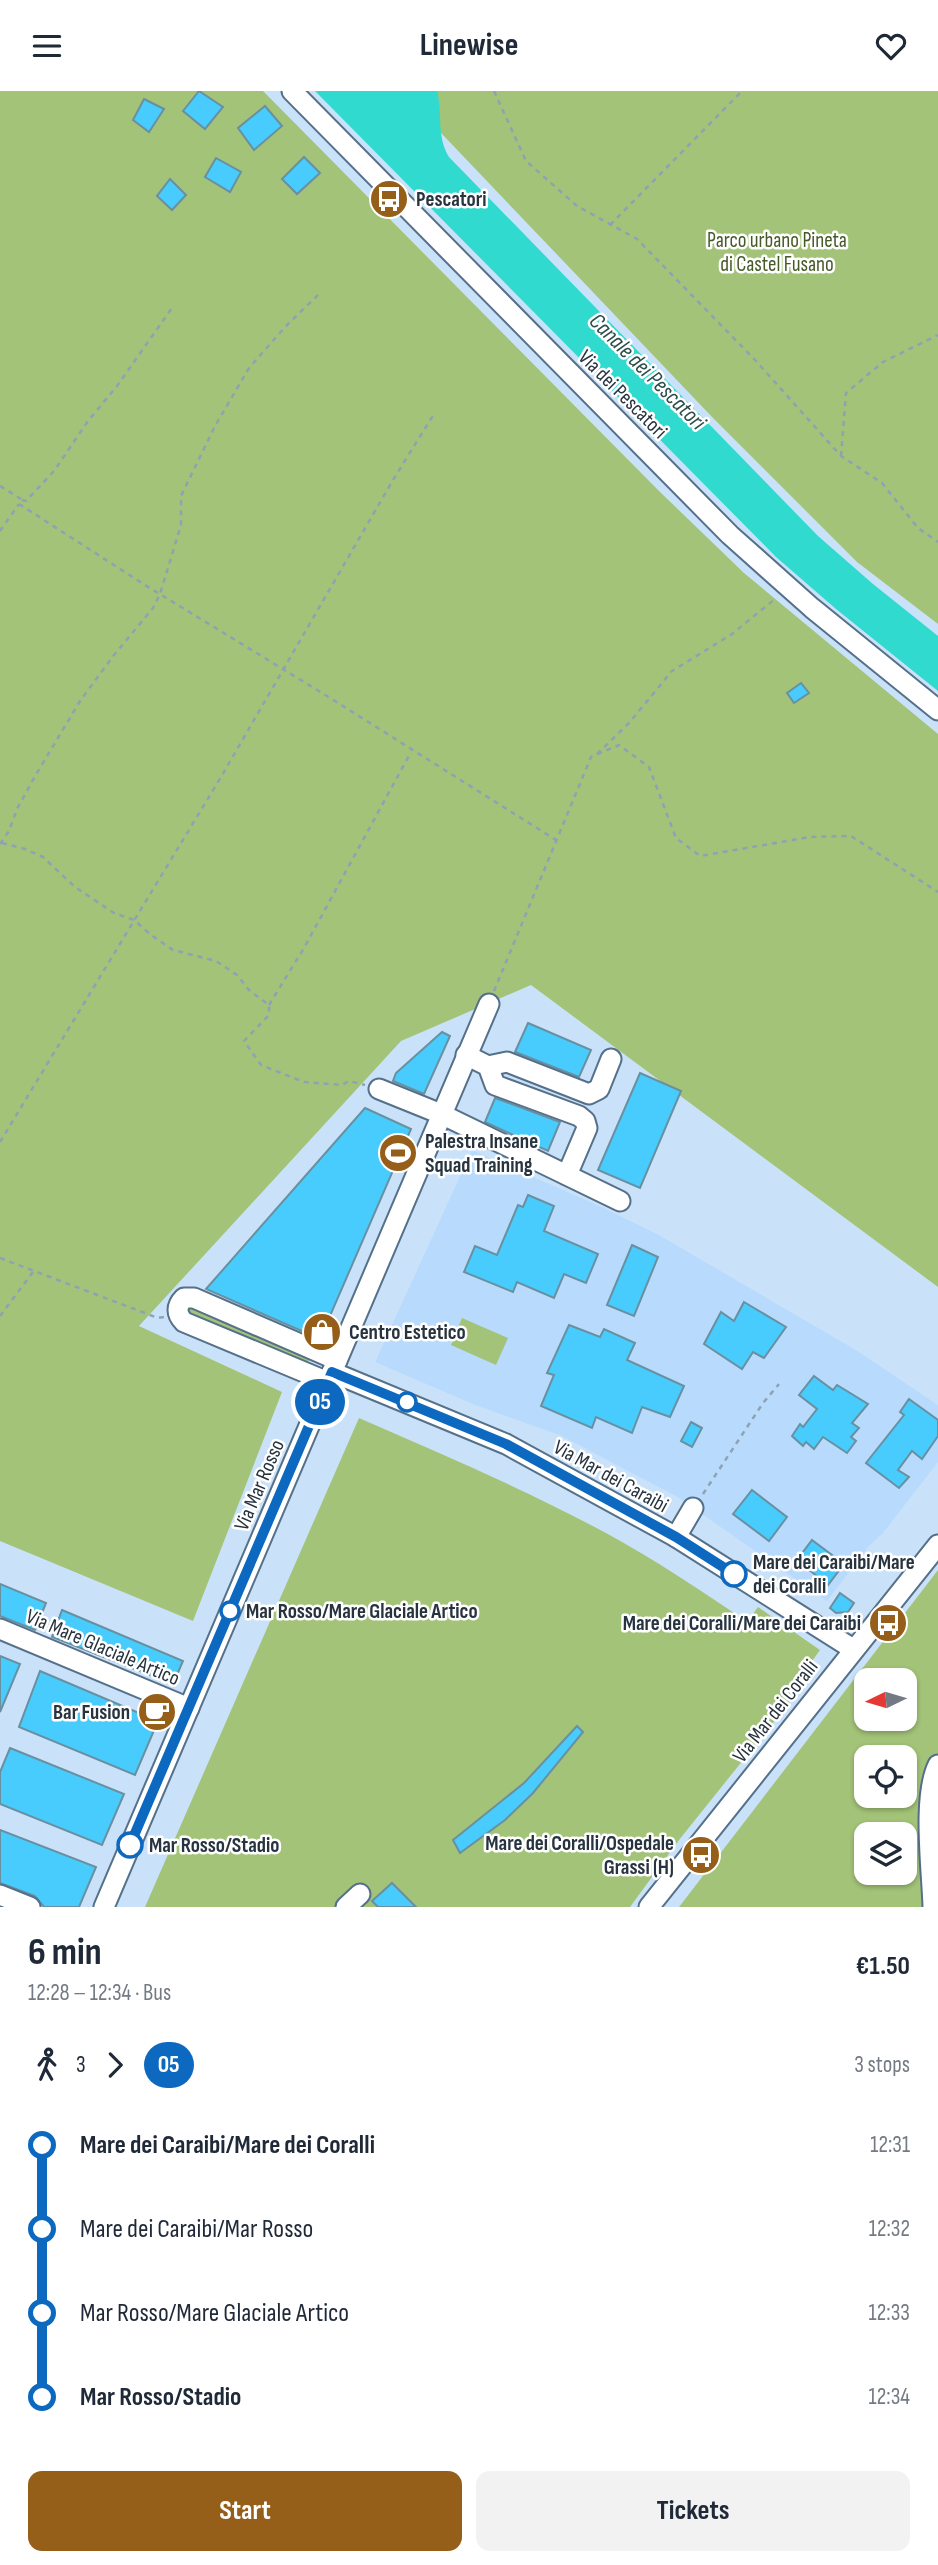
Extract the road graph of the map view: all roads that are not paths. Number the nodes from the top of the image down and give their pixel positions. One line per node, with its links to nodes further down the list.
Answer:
1 (292, 91): 2 (street, Via dei Pescatori)
2 (938, 710)
3 (488, 1004): 4 (street, Via Mar Rosso)
4 (466, 1055): 6 (street); 8 (street, Via Mar Rosso)
5 (611, 1059): 6 (street)
6 (488, 1066): 9 (street)
7 (379, 1089): 8 (street)
8 (441, 1114): 9 (street); 12 (street, Via Mar Rosso)
9 (567, 1175): 10 (street)
10 (620, 1201)
11 (178, 1315): 12 (street, Via Mar dei Caraibi)
12 (332, 1371): 14 (street, Via Mar dei Caraibi); 18 (street, Via Mar Rosso)
13 (693, 1509): 14 (street)
14 (676, 1537): 17 (street, Via Mar dei Caraibi)
15 (938, 1545): 17 (street, Via Mar dei Coralli)
16 (0, 1629): 18 (street, Via Mare Glaciale Artico)
17 (853, 1650): 23 (street, Via Mar dei Coralli)
18 (188, 1708): 22 (street, Via Mar Rosso)
19 (938, 1765): 24 (street)
20 (0, 1895): 21 (street)
21 (30, 1907)
22 (104, 1907)
23 (649, 1907)
24 (933, 1907)

